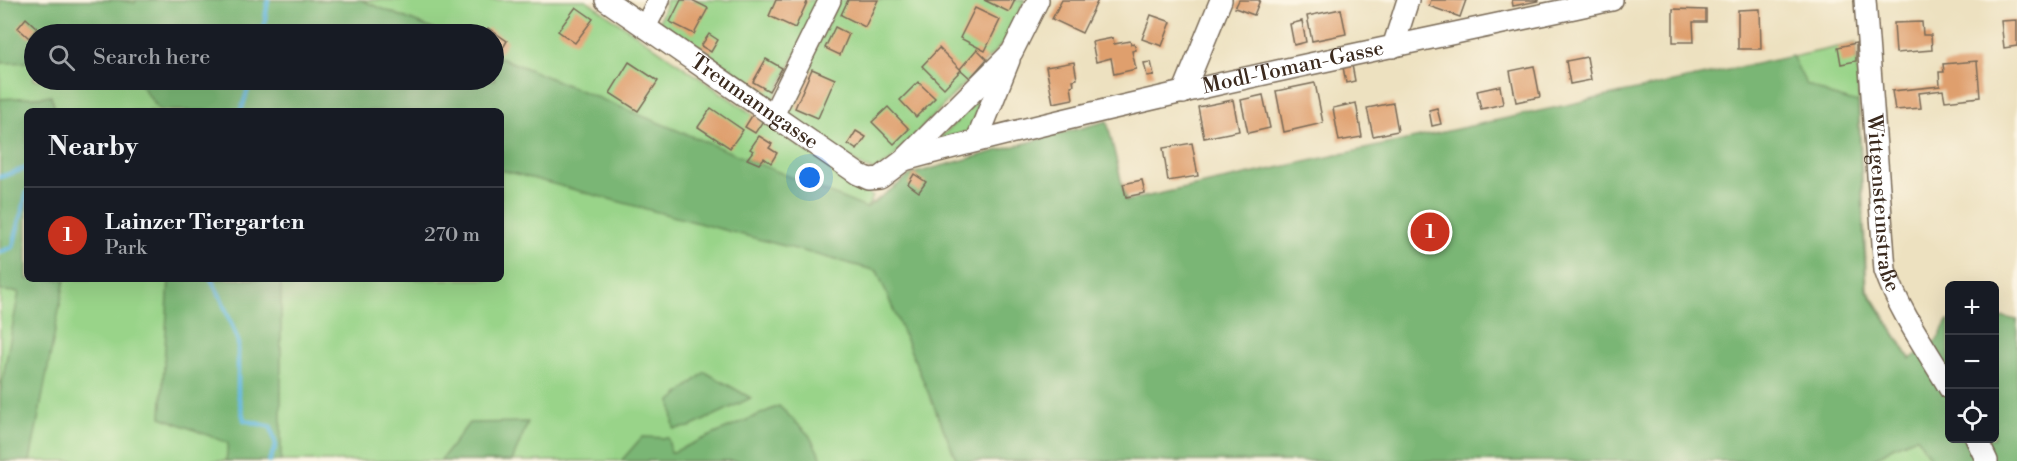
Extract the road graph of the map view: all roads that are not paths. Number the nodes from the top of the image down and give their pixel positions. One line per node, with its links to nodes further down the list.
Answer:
1 (606, 0): 9 (street, Treumanngasse)
2 (659, 0): 9 (street)
3 (830, 0): 13 (street)
4 (1038, 0): 11 (street)
5 (1221, 0): 12 (street)
6 (1408, 0): 10 (street)
7 (1612, 0): 10 (street, Modl-Toman-Gasse)
8 (1865, 0): 16 (street, Wittgensteinstraße)
9 (645, 27): 13 (street, Treumanngasse)
10 (1393, 47): 12 (street, Modl-Toman-Gasse)
11 (1012, 52): 14 (street); 15 (street)
12 (1183, 93): 14 (street, Modl-Toman-Gasse)
13 (774, 115): 15 (street, Treumanngasse)
14 (977, 140): 15 (street, Modl-Toman-Gasse)
15 (904, 160)
16 (1945, 381)
17 (1978, 443): 18 (street)
18 (1987, 461)

